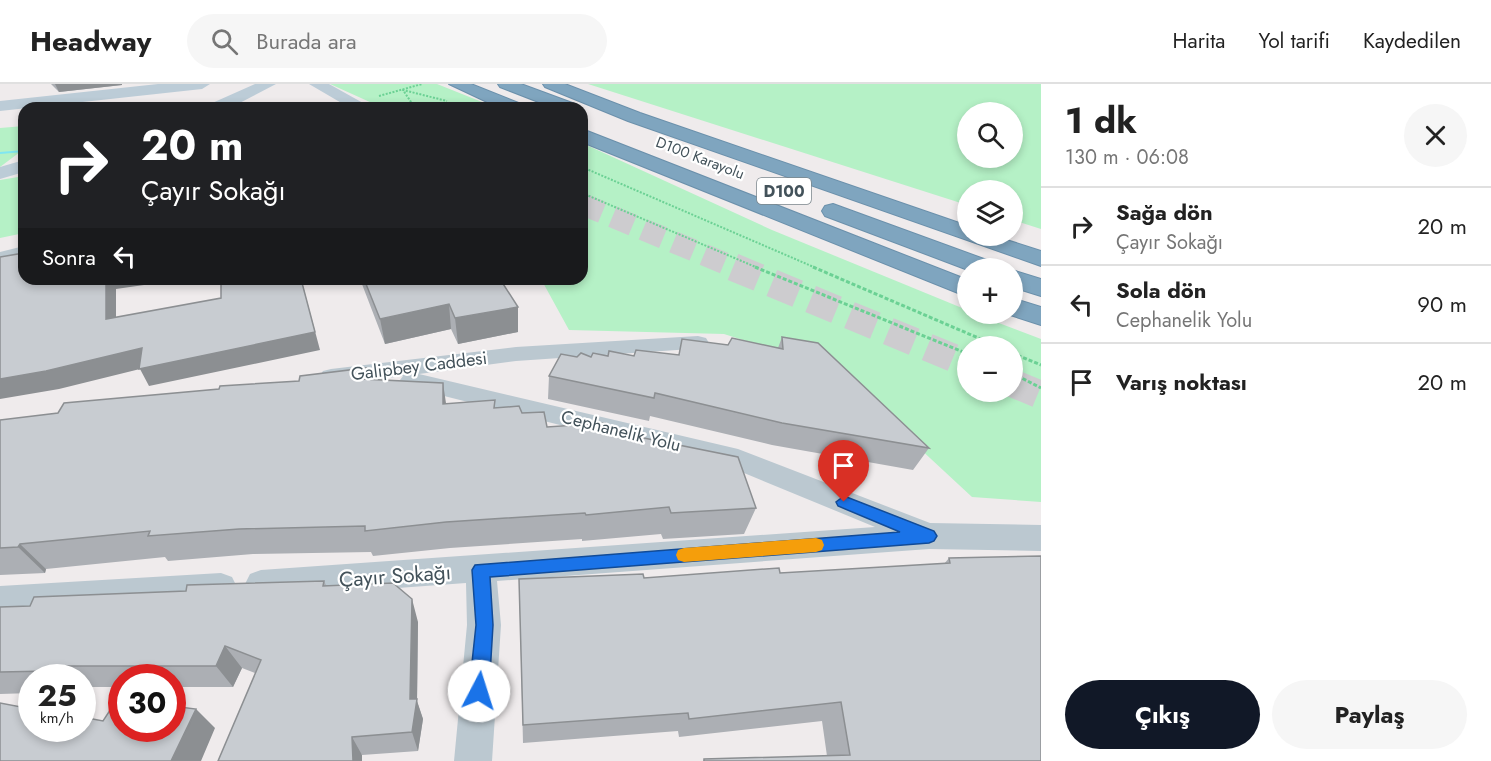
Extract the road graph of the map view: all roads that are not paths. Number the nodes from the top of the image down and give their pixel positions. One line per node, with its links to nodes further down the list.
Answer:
1 (202, 84): 9 (main road)
2 (268, 84): 7 (main road)
3 (457, 84): 15 (highway)
4 (506, 84): 16 (highway)
5 (551, 84): 20 (highway)
6 (562, 84): 20 (highway)
7 (244, 93): 12 (main road); 13 (main road)
8 (327, 96): 14 (main road)
9 (72, 100): 10 (main road); 11 (main road)
10 (48, 102)
11 (88, 102)
12 (227, 102)
13 (234, 102)
14 (345, 102)
15 (500, 102)
16 (553, 102)
17 (18, 104): 18 (main road)
18 (0, 106)
19 (588, 115): 24 (highway, D100 Karayolu / D100)
20 (634, 117): 26 (highway)
21 (588, 137): 31 (highway, D100 Karayolu / D100)
22 (18, 169): 23 (main road)
23 (0, 173)
24 (787, 192)
25 (809, 201): 28 (highway, D100)
26 (957, 230)
27 (1002, 246): 29 (highway)
28 (960, 258)
29 (1041, 259)
30 (1023, 282): 32 (highway)
31 (957, 285)
32 (1041, 288)
33 (1023, 310): 34 (highway)
34 (1041, 317)
35 (698, 342): 36 (street, Galipbey Caddesi)
36 (374, 371): 37 (street, Galipbey Caddesi); 38 (street, Cephanelik Yolu)
37 (304, 381)
38 (929, 536): 39 (street, Çayır Sokağı); 40 (street, Çayır Sokağı)
39 (1041, 538)
40 (481, 570): 41 (street, Çayır Sokağı); 42 (street)
41 (0, 601)
42 (473, 761)

